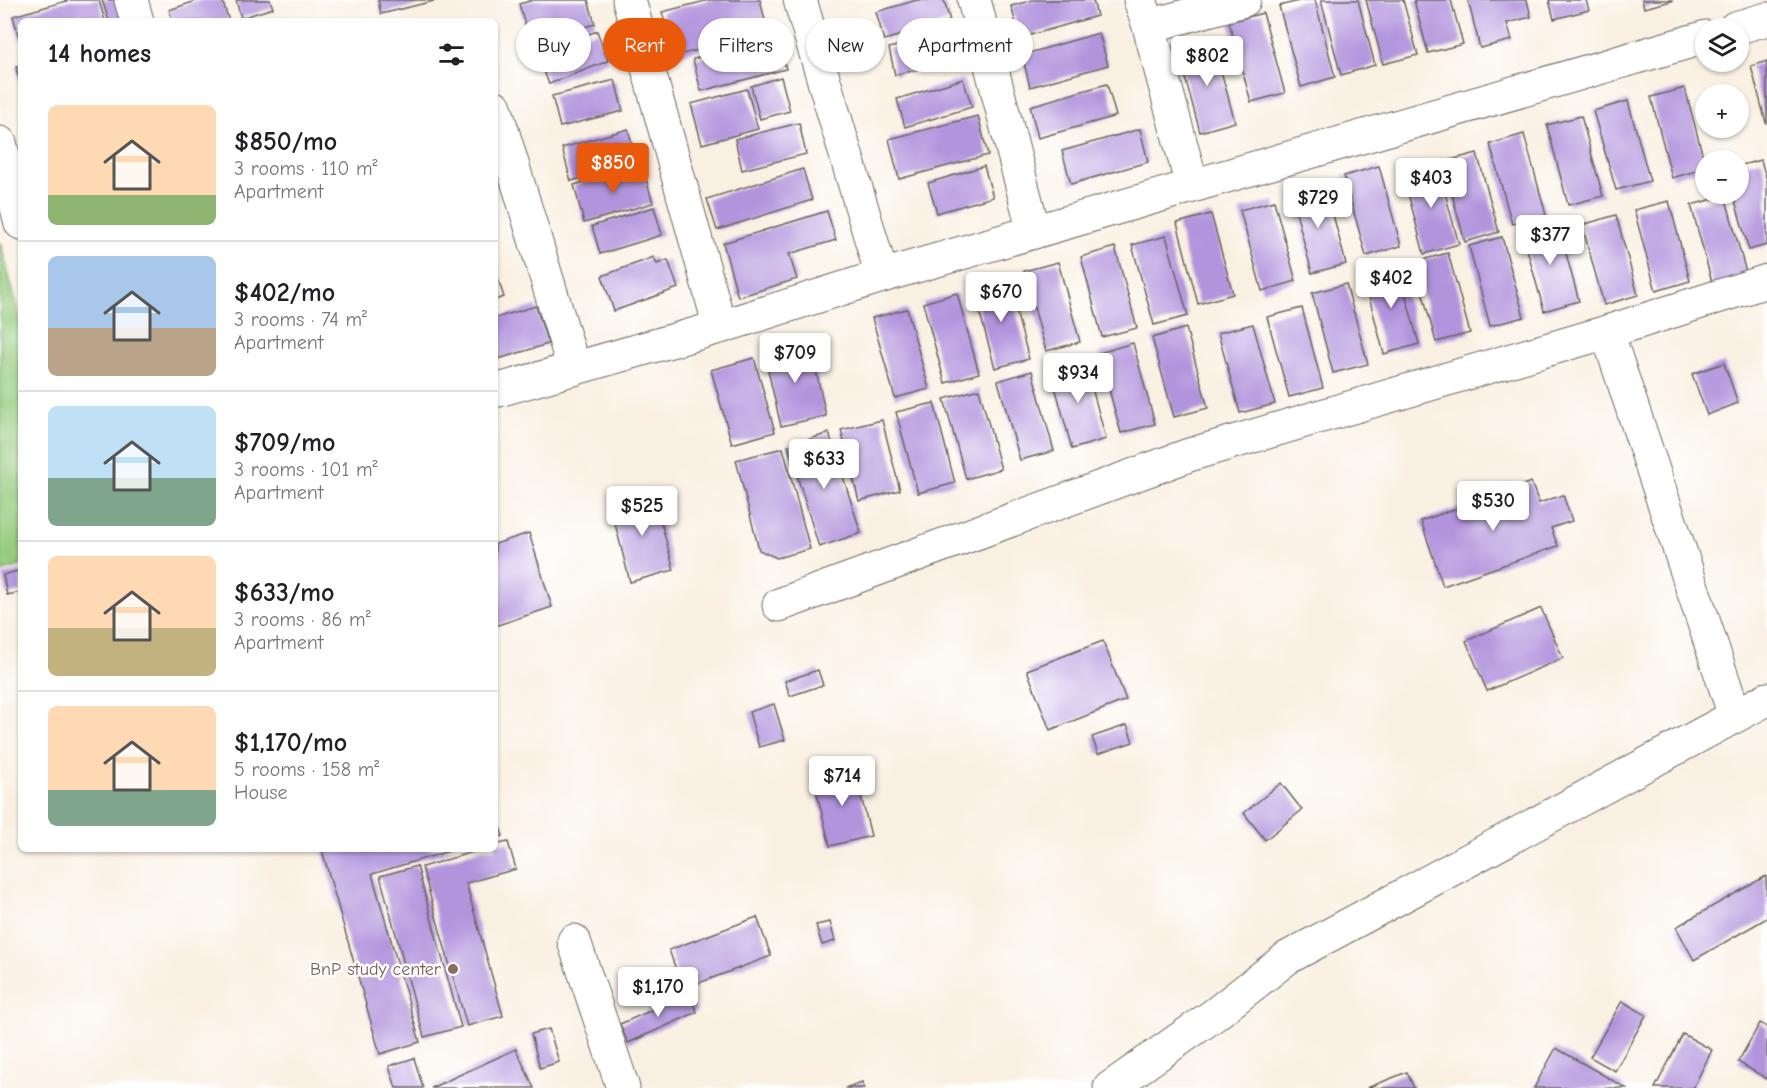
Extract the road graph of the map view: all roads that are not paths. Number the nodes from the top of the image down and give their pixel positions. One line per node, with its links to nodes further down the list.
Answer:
1 (131, 0): 7 (street)
2 (628, 0): 18 (street)
3 (800, 0): 16 (street)
4 (974, 0): 15 (street)
5 (1244, 0): 6 (street)
6 (1144, 13): 13 (street)
7 (136, 18)
8 (1767, 19): 9 (street)
9 (1749, 24)
10 (1695, 40): 13 (street)
11 (498, 117): 20 (street)
12 (0, 143): 14 (street)
13 (1192, 186): 15 (street)
14 (18, 212)
15 (1034, 232): 16 (street)
16 (882, 276): 18 (street)
17 (1767, 281): 19 (street)
18 (720, 327): 20 (street)
19 (1607, 332): 22 (street); 24 (street)
20 (574, 369): 21 (street)
21 (498, 390)
22 (779, 605)
23 (1767, 699): 24 (street)
24 (1735, 716): 27 (street)
25 (574, 941): 26 (street)
26 (623, 1088)
27 (1110, 1088)

